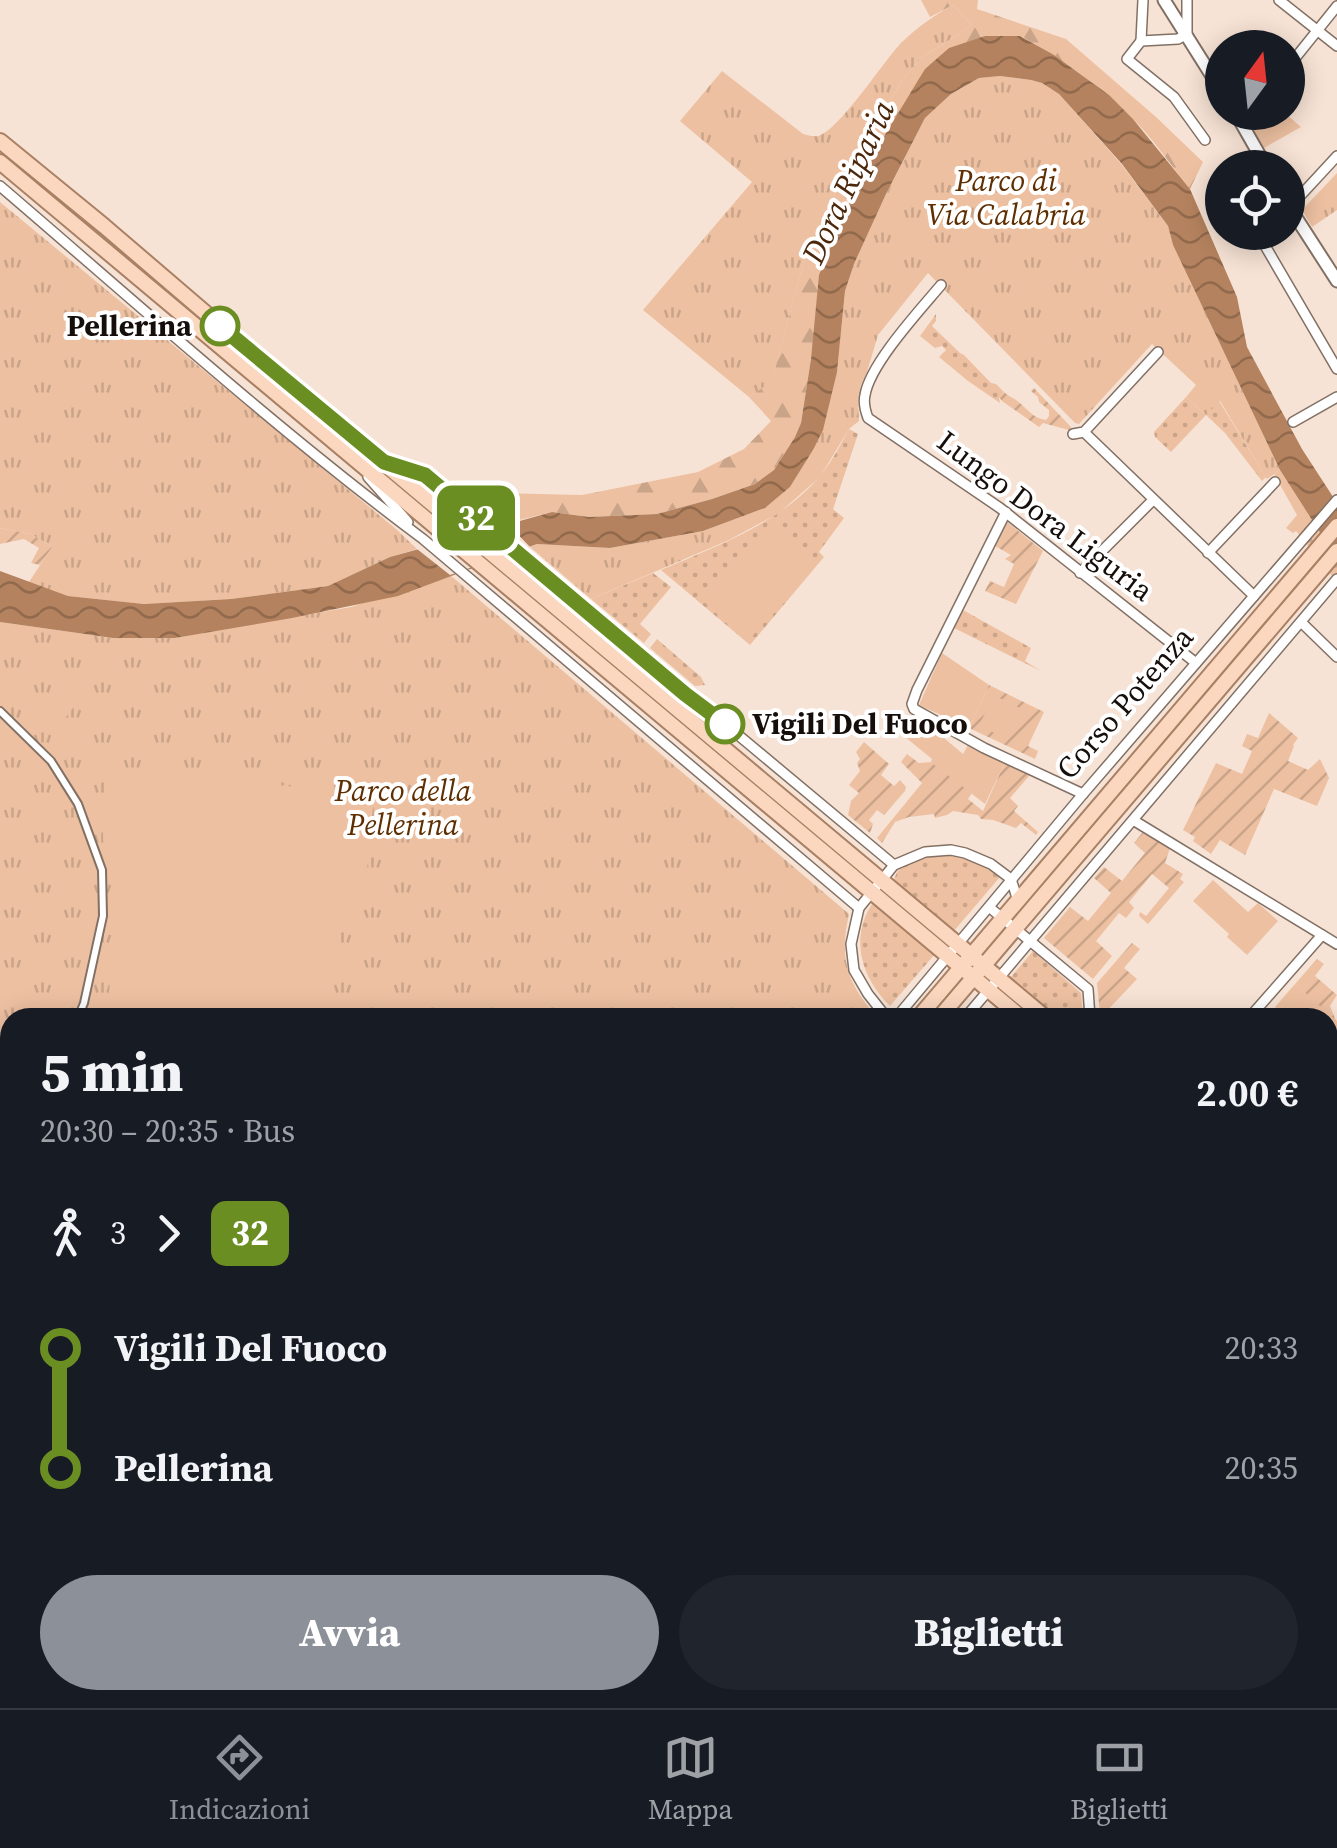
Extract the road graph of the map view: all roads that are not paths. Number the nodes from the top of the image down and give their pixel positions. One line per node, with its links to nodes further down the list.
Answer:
1 (1143, 0): 8 (street)
2 (1164, 0): 7 (street)
3 (1187, 0): 7 (street)
4 (1279, 0): 6 (street)
5 (1337, 6): 6 (street)
6 (1318, 30): 9 (street); 10 (street)
7 (1187, 34): 8 (street); 11 (street)
8 (1141, 41): 12 (street)
9 (1305, 46)
10 (1337, 46)
11 (1205, 64)
12 (1204, 140)
13 (0, 141): 24 (main road)
14 (1337, 156): 17 (street)
15 (0, 162): 24 (main road)
16 (0, 186): 26 (street)
17 (1305, 189)
18 (1305, 232): 20 (street)
19 (1268, 250): 23 (street)
20 (1337, 281)
21 (940, 284): 33 (street, Lungo Dora Liguria)
22 (1158, 352): 31 (street)
23 (1337, 369)
24 (290, 394): 26 (street); 28 (main road); 29 (main road)
25 (1337, 397): 27 (street)
26 (258, 405): 35 (street)
27 (1293, 422)
28 (341, 446): 35 (street); 47 (main road)
29 (384, 462): 45 (street); 47 (main road)
30 (1275, 482): 37 (street)
31 (1153, 500): 37 (street); 39 (street)
32 (1337, 500): 41 (street, Corso Potenza)
33 (1006, 512): 39 (street, Lungo Dora Liguria); 51 (street)
34 (1337, 526): 38 (main road, Corso Potenza)
35 (423, 539): 48 (street)
36 (1337, 551): 38 (main road, Corso Potenza)
37 (1208, 552): 41 (street)
38 (1316, 564): 57 (main road, Corso Potenza); 61 (main road, Corso Potenza)
39 (1080, 573): 44 (street, Lungo Dora Liguria)
40 (1335, 581): 42 (street)
41 (1254, 596): 44 (street, Corso Potenza)
42 (1301, 622): 43 (street); 53 (street)
43 (1337, 658)
44 (1196, 663): 51 (street, Corso Potenza)
45 (707, 709): 47 (street); 49 (street)
46 (0, 711): 69 (street)
47 (689, 729): 48 (street); 50 (main road)
48 (671, 749): 52 (street)
49 (784, 773): 50 (street); 54 (street)
50 (766, 794): 52 (street); 56 (main road)
51 (1082, 794): 55 (street, Corso Potenza)
52 (750, 814): 59 (street)
53 (1133, 820): 62 (street); 63 (street)
54 (894, 865): 55 (street); 56 (street)
55 (1011, 879): 57 (street); 58 (street, Corso Potenza)
56 (876, 887): 59 (street); 65 (main road)
57 (1018, 900): 60 (main road, Corso Potenza); 61 (street)
58 (989, 907): 60 (street); 65 (street, Corso Potenza)
59 (859, 908): 70 (street)
60 (1002, 918): 61 (street); 66 (main road, Corso Potenza)
61 (1019, 925): 63 (street); 67 (main road, Corso Potenza)
62 (1322, 935): 64 (street); 78 (street)
63 (1030, 940): 68 (street); 77 (street)
64 (1337, 944)
65 (952, 950): 66 (main road); 71 (street, Corso Potenza)
66 (966, 961): 67 (main road); 72 (main road, Corso Potenza)
67 (978, 972): 68 (main road); 73 (main road, Corso Potenza)
68 (993, 984): 74 (street); 75 (main road); 76 (main road)
69 (82, 1008)
70 (880, 1008)
71 (904, 1008)
72 (926, 1008)
73 (947, 1008)
74 (973, 1008)
75 (1013, 1008)
76 (1030, 1008)
77 (1089, 1008)
78 (1258, 1008)

